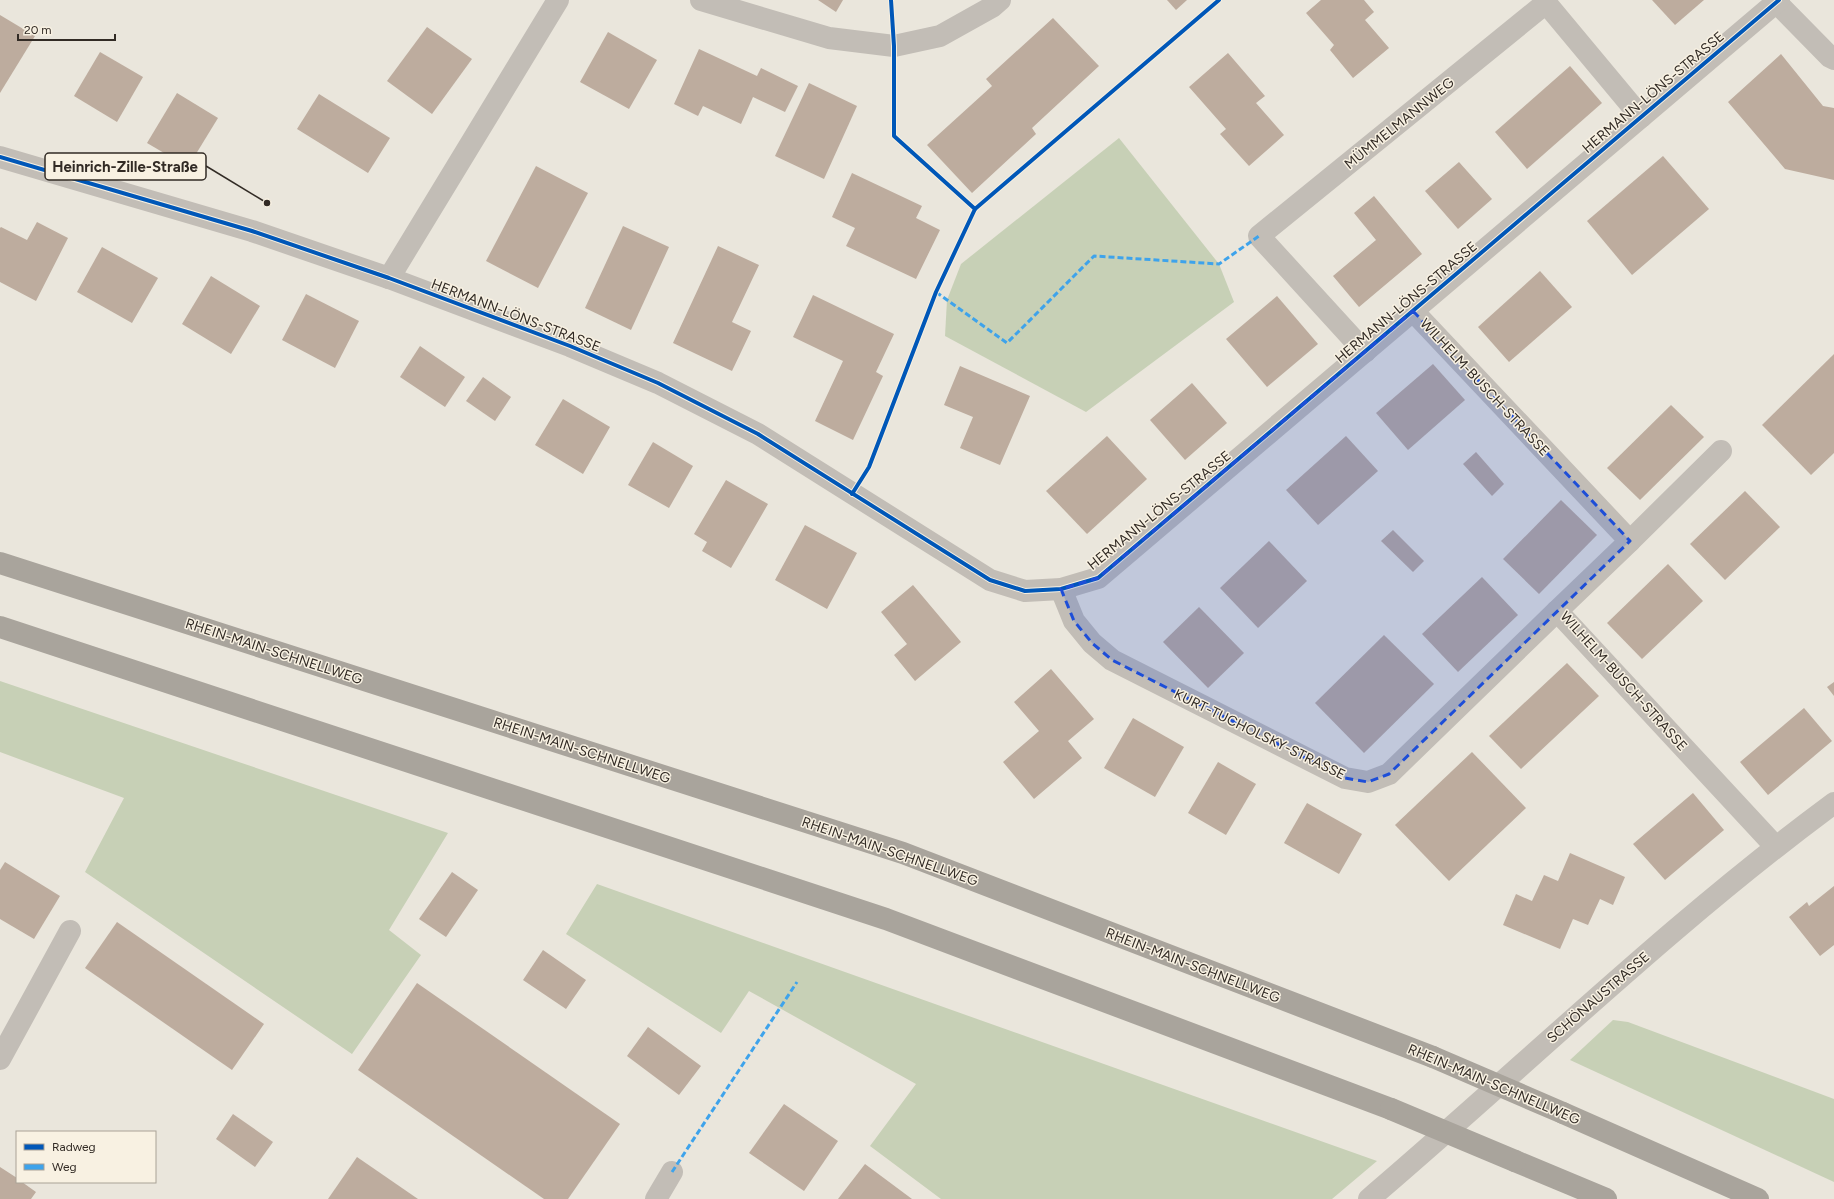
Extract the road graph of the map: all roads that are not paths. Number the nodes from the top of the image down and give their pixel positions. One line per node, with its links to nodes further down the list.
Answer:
1 (558, 0): 8 (street)
2 (701, 0): 3 (street)
3 (1000, 0)
4 (1777, 1): 5 (street); 6 (street, HERMANN-LÖNS-STRASSE)
5 (1834, 59)
6 (1641, 117): 9 (street, HERMANN-LÖNS-STRASSE); 10 (street, MÜMMELMANNWEG)
7 (0, 157): 8 (street, HERMANN-LÖNS-STRASSE)
8 (389, 278): 14 (street, HERMANN-LÖNS-STRASSE)
9 (1413, 311): 10 (street, HERMANN-LÖNS-STRASSE); 12 (street, WILHELM-BUSCH-STRASSE)
10 (1365, 352): 14 (street, HERMANN-LÖNS-STRASSE)
11 (1721, 451): 12 (street)
12 (1630, 541): 15 (street, WILHELM-BUSCH-STRASSE)
13 (0, 563): 25 (highway, RHEIN-MAIN-SCHNELLWEG, bridge)
14 (1061, 589): 15 (street, KURT-TUCHOLSKY-STRASSE)
15 (1558, 611): 18 (street, WILHELM-BUSCH-STRASSE)
16 (0, 627): 24 (highway, bridge)
17 (1834, 803): 18 (street, SCHÖNAUSTRASSE)
18 (1775, 846): 22 (street, SCHÖNAUSTRASSE)
19 (70, 931): 20 (street)
20 (0, 1059)
21 (672, 1172): 23 (street)
22 (1379, 1197)
23 (656, 1199)
24 (1606, 1199)
25 (1758, 1199)

